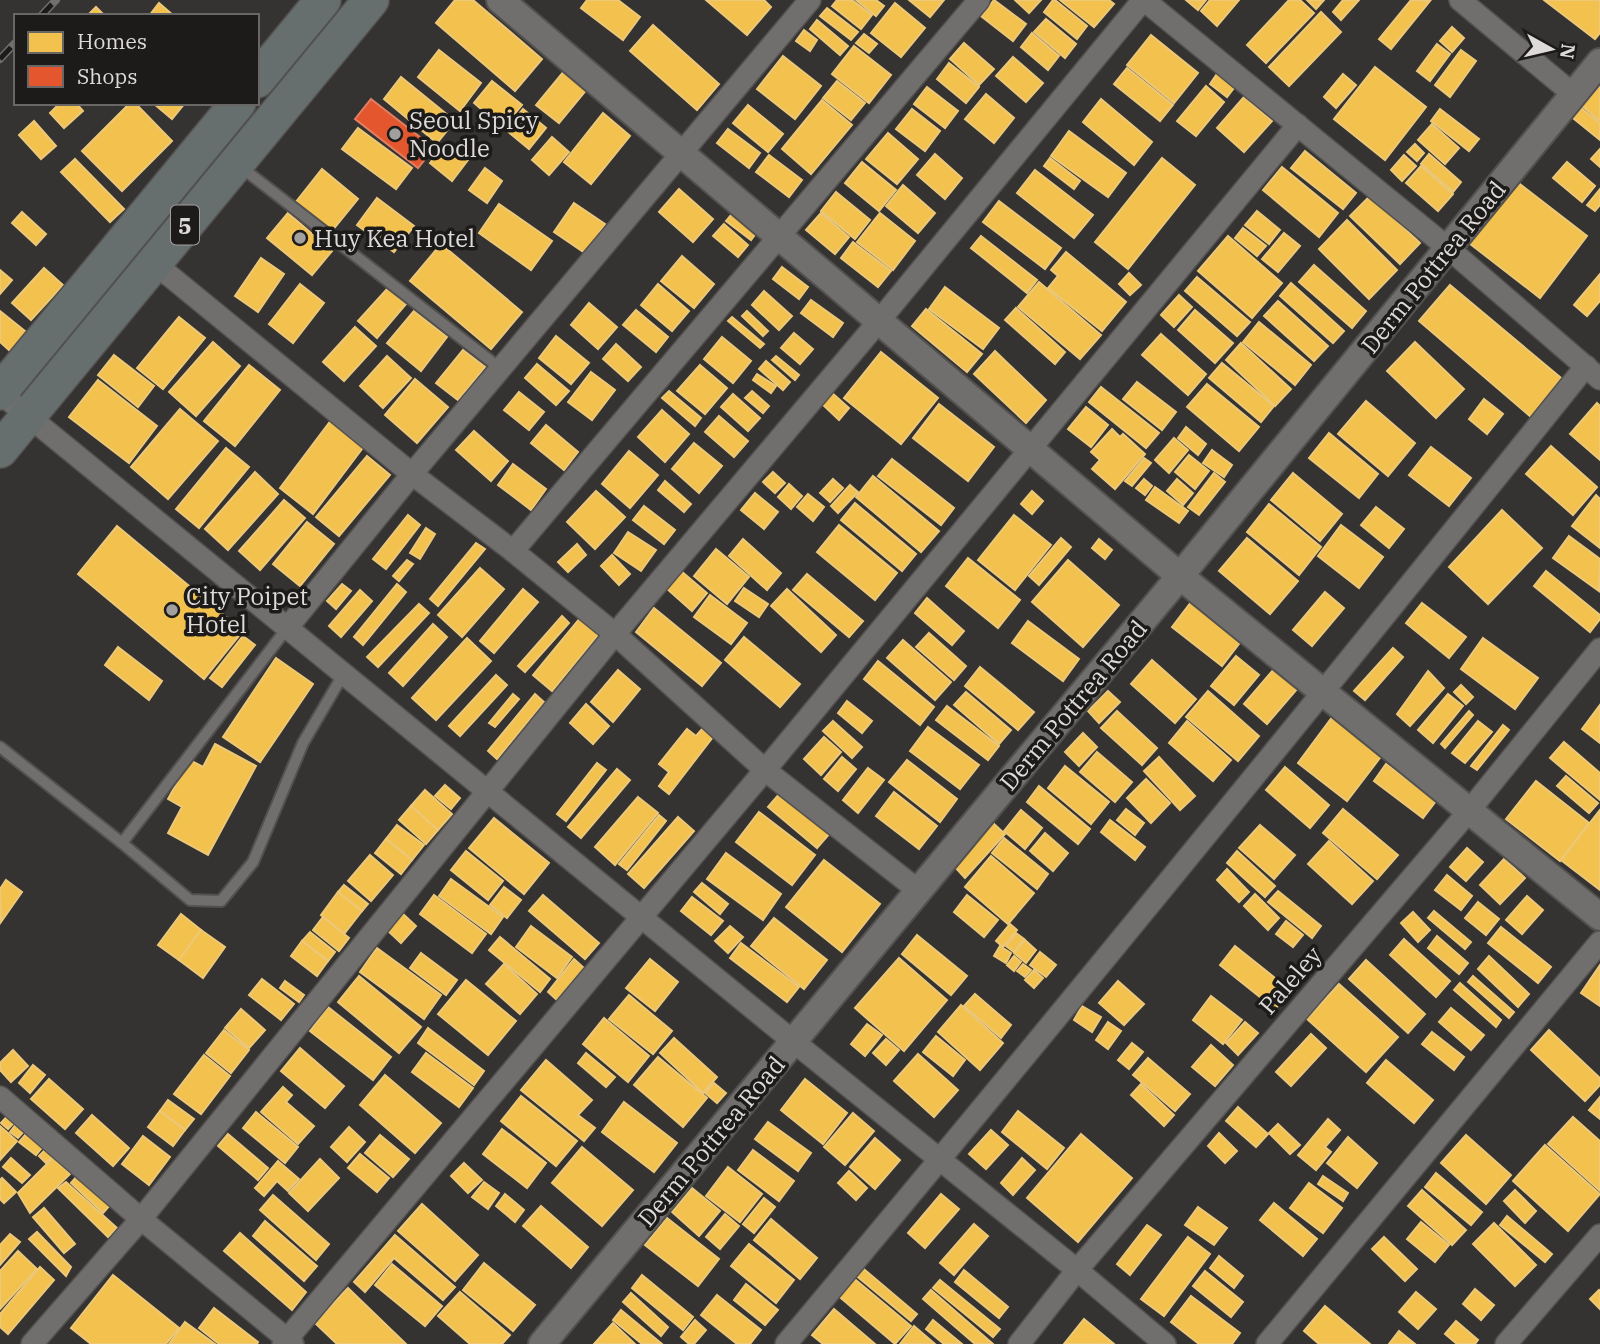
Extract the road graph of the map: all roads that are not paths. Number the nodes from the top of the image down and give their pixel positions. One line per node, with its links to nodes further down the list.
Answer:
1 (323, 0): 9 (highway)
2 (371, 0): 14 (highway, 5)
3 (500, 0): 13 (street)
4 (810, 0): 13 (street)
5 (979, 0): 15 (street)
6 (1143, 0): 12 (street); 18 (street)
7 (1460, 0): 10 (street)
8 (1600, 62): 10 (street, Derm Pottrea Road)
9 (259, 77)
10 (1573, 94): 16 (street, Derm Pottrea Road)
11 (236, 105): 21 (highway, 5)
12 (1298, 125): 16 (street); 23 (street)
13 (681, 154): 15 (street); 19 (street)
14 (236, 163): 17 (highway, 5); 19 (lane)
15 (779, 236): 18 (street); 26 (street)
16 (1448, 248): 20 (street); 27 (street, Derm Pottrea Road)
17 (154, 263): 22 (highway, 5); 25 (street)
18 (879, 321): 23 (street); 29 (street)
19 (501, 369): 25 (street)
20 (1593, 372): 32 (street)
21 (0, 392): 22 (street)
22 (28, 416): 24 (highway, 5); 28 (street)
23 (1029, 448): 27 (street); 34 (street)
24 (0, 450)
25 (412, 474): 26 (street); 28 (street)
26 (513, 551): 29 (street)
27 (1180, 576): 32 (street); 38 (street, Derm Pottrea Road)
28 (288, 627): 31 (street); 37 (lane)
29 (615, 634): 34 (street); 35 (street)
30 (1600, 649): 36 (street, Paleley)
31 (344, 673): 35 (street); 37 (lane)
32 (1323, 693): 36 (street); 44 (street)
33 (0, 747): 37 (lane)
34 (765, 770): 38 (street); 39 (street)
35 (488, 791): 39 (street); 45 (street)
36 (1469, 811): 40 (street); 47 (street, Paleley)
37 (122, 843)
38 (919, 891): 42 (street, Derm Pottrea Road)
39 (642, 917): 42 (street); 48 (street)
40 (1600, 917)
41 (1600, 942): 54 (street)
42 (794, 1042): 44 (street); 50 (street, Derm Pottrea Road)
43 (0, 1097): 45 (street)
44 (939, 1160): 47 (street); 51 (street)
45 (141, 1219): 48 (street); 49 (street)
46 (1600, 1235): 55 (street)
47 (1077, 1270): 52 (street, Paleley); 53 (street)
48 (287, 1342)
49 (32, 1344)
50 (542, 1344)
51 (786, 1344)
52 (1019, 1344)
53 (1165, 1344)
54 (1267, 1344)
55 (1506, 1344)

